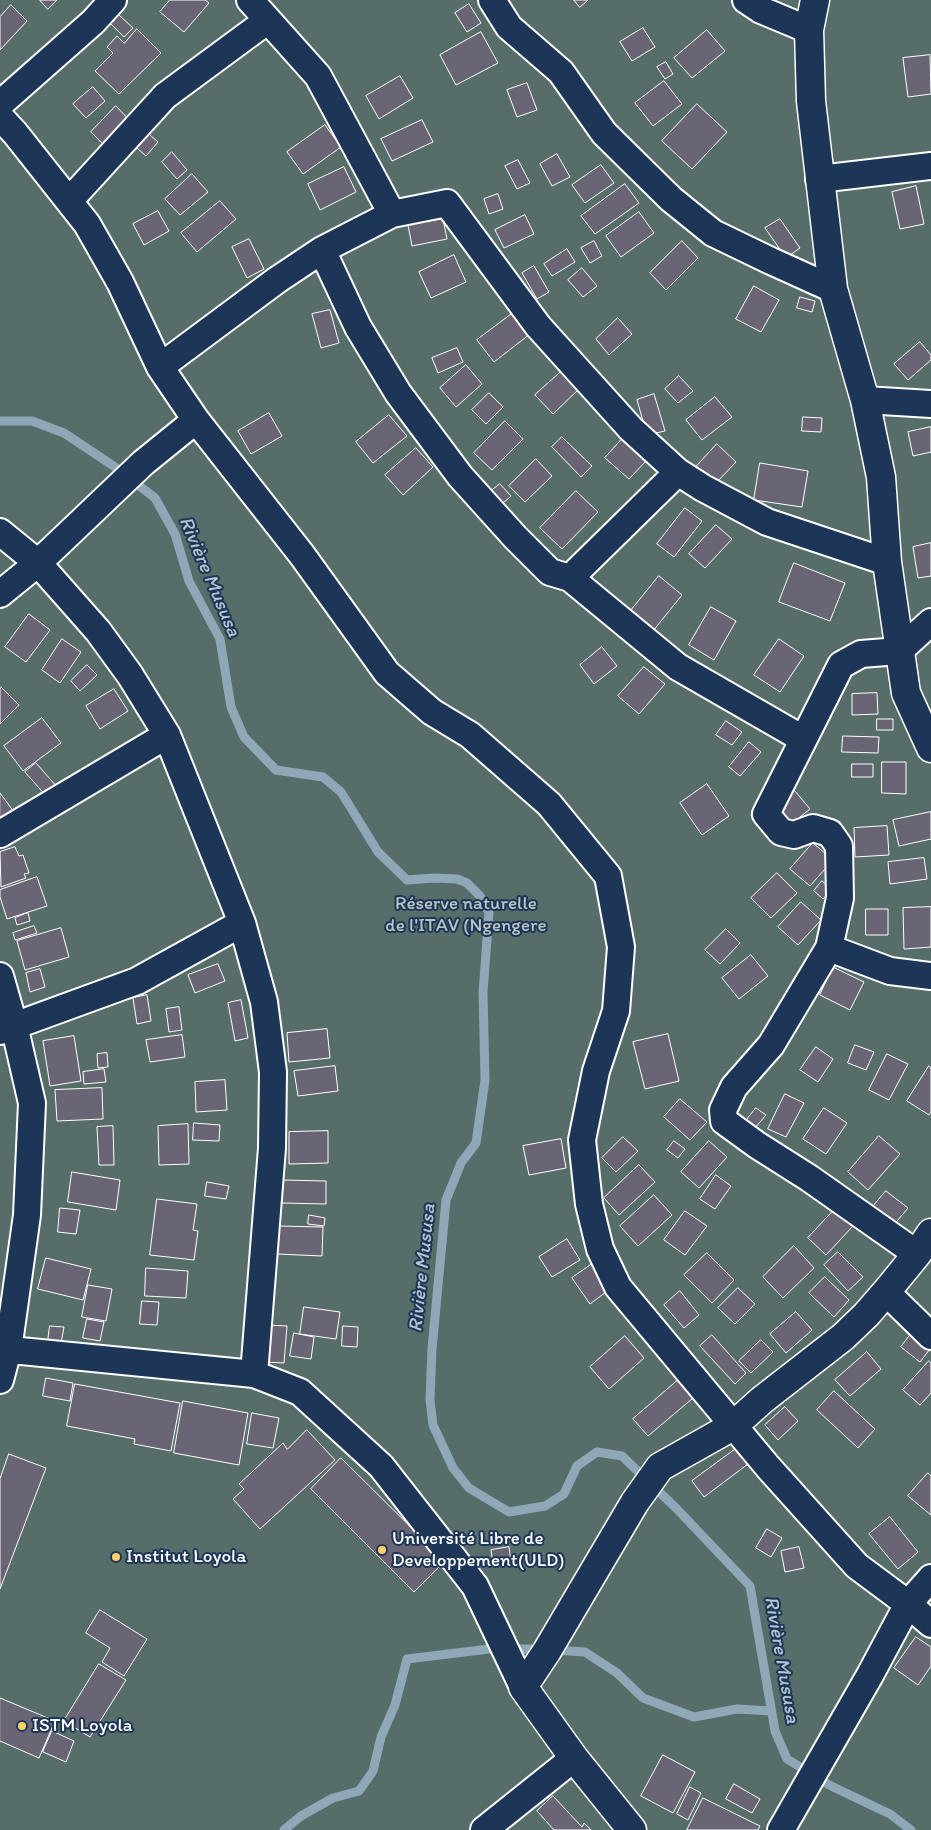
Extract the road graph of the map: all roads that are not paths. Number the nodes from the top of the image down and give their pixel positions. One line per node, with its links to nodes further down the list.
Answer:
1 (113, 0): 8 (street)
2 (250, 0): 6 (street)
3 (492, 0): 15 (street)
4 (746, 0): 7 (street)
5 (814, 0): 7 (street)
6 (268, 20): 12 (street); 13 (street)
7 (810, 30): 11 (street)
8 (0, 104)
9 (0, 117): 12 (street)
10 (931, 166): 11 (street)
11 (819, 178): 15 (street)
12 (69, 201): 16 (street)
13 (392, 214): 14 (street); 20 (street)
14 (322, 250): 16 (street); 24 (street)
15 (833, 289): 17 (street)
16 (160, 367): 19 (street)
17 (865, 400): 18 (street); 22 (street)
18 (931, 404)
19 (196, 420): 23 (street); 43 (street)
20 (678, 472): 22 (street); 24 (street)
21 (0, 532): 23 (street)
22 (887, 562): 27 (street)
23 (38, 563): 25 (street); 28 (street)
24 (570, 578): 29 (street)
25 (0, 594)
26 (931, 622): 27 (street)
27 (899, 651): 29 (street); 30 (street)
28 (167, 735): 31 (street); 32 (street)
29 (803, 739): 33 (street)
30 (931, 748)
31 (0, 834)
32 (242, 923): 36 (street); 41 (street)
33 (830, 948): 35 (street); 37 (street)
34 (0, 976): 36 (street)
35 (931, 976)
36 (7, 1028): 40 (street)
37 (924, 1243): 38 (street)
38 (886, 1292): 39 (street); 43 (street)
39 (931, 1336)
40 (4, 1350): 41 (street); 42 (street)
41 (254, 1374): 47 (street)
42 (0, 1380)
43 (733, 1426): 45 (street); 47 (street)
44 (931, 1578): 45 (street)
45 (908, 1604): 46 (street); 51 (street)
46 (931, 1624)
47 (523, 1687): 48 (street)
48 (574, 1758): 49 (street); 50 (street)
49 (484, 1830)
50 (632, 1830)
51 (781, 1830)

